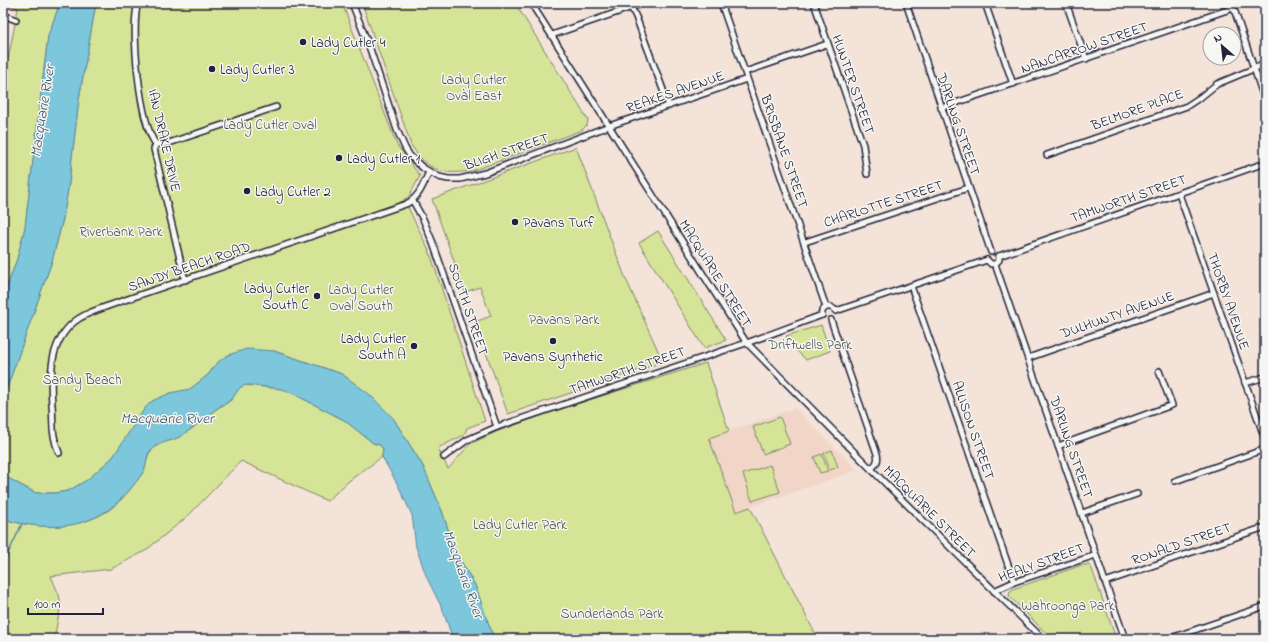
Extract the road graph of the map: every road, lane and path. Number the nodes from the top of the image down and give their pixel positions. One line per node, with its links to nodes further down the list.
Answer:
1 (138, 3): 27 (street, IAN DRAKE DRIVE)
2 (352, 3): 30 (street, BLIGH STREET)
3 (532, 3): 14 (street, MACQUARIE STREET)
4 (644, 3): 10 (street)
5 (721, 3): 19 (street, BRISBANE STREET)
6 (814, 3): 15 (street, HUNTER STREET)
7 (906, 3): 25 (street, DARLING STREET)
8 (985, 3): 21 (street)
9 (1066, 3): 16 (street)
10 (630, 5): 14 (street); 23 (street)
11 (1232, 6): 16 (street, NANCARROW STREET); 18 (street)
12 (3, 15): 13 (street)
13 (16, 20)
14 (552, 35): 26 (street, MACQUARIE STREET)
15 (827, 44): 19 (street, REAKES AVENUE); 31 (street, HUNTER STREET)
16 (1086, 59): 21 (street, NANCARROW STREET)
17 (1265, 64): 18 (street, BELMORE PLACE)
18 (1254, 68): 22 (street); 28 (street, BELMORE PLACE)
19 (745, 72): 20 (street, BRISBANE STREET)
20 (747, 79): 23 (street, REAKES AVENUE); 35 (street, BRISBANE STREET)
21 (1013, 84): 25 (street, NANCARROW STREET)
22 (1265, 101)
23 (669, 106): 26 (street, REAKES AVENUE)
24 (276, 107): 27 (street)
25 (941, 108): 32 (street, DARLING STREET)
26 (609, 126): 30 (street, BLIGH STREET); 47 (street, MACQUARIE STREET)
27 (156, 144): 40 (street, IAN DRAKE DRIVE)
28 (1047, 154)
29 (1265, 163): 33 (street, TAMWORTH STREET)
30 (429, 172): 34 (street)
31 (867, 174)
32 (968, 188): 35 (street, CHARLOTTE STREET); 36 (street, DARLING STREET)
33 (1179, 194): 37 (street, TAMWORTH STREET); 42 (street, THORBY AVENUE)
34 (413, 201): 40 (street, SANDY BEACH ROAD); 52 (street, SOUTH STREET)
35 (804, 242): 43 (street, BRISBANE STREET)
36 (991, 252): 37 (street); 38 (street)
37 (999, 256): 39 (street)
38 (987, 260): 39 (street); 41 (street)
39 (995, 264): 48 (street, DARLING STREET)
40 (185, 280): 56 (street, SANDY BEACH ROAD)
41 (911, 286): 44 (street); 64 (street, ALLISON STREET)
42 (1214, 293): 48 (street, DULHUNTY AVENUE); 51 (street, THORBY AVENUE)
43 (826, 307): 44 (street); 45 (street)
44 (836, 311): 46 (street)
45 (822, 315): 46 (street); 47 (street, TAMWORTH STREET)
46 (831, 320): 58 (street)
47 (746, 342): 52 (street, TAMWORTH STREET); 58 (street, MACQUARIE STREET)
48 (1028, 358): 54 (street, DARLING STREET)
49 (1159, 371): 54 (street)
50 (1265, 376): 51 (street)
51 (1246, 383): 53 (street, THORBY AVENUE)
52 (497, 427): 57 (street, TAMWORTH STREET)
53 (1265, 439)
54 (1058, 446): 61 (street, DARLING STREET)
55 (1265, 449): 59 (street)
56 (59, 453)
57 (444, 457)
58 (871, 469): 66 (street, MACQUARIE STREET)
59 (1175, 481)
60 (1137, 494): 61 (street)
61 (1082, 513): 63 (street, DARLING STREET)
62 (1265, 527): 65 (street, RONALD STREET)
63 (1096, 555): 64 (street, HEALY STREET); 65 (street, DARLING STREET)
64 (1014, 582): 66 (street, HEALY STREET)
65 (1105, 582): 69 (street, DARLING STREET)
66 (994, 591): 68 (street, MACQUARIE STREET)
67 (1265, 606): 70 (street)
68 (1042, 639)
69 (1125, 639)
70 (1168, 639)

